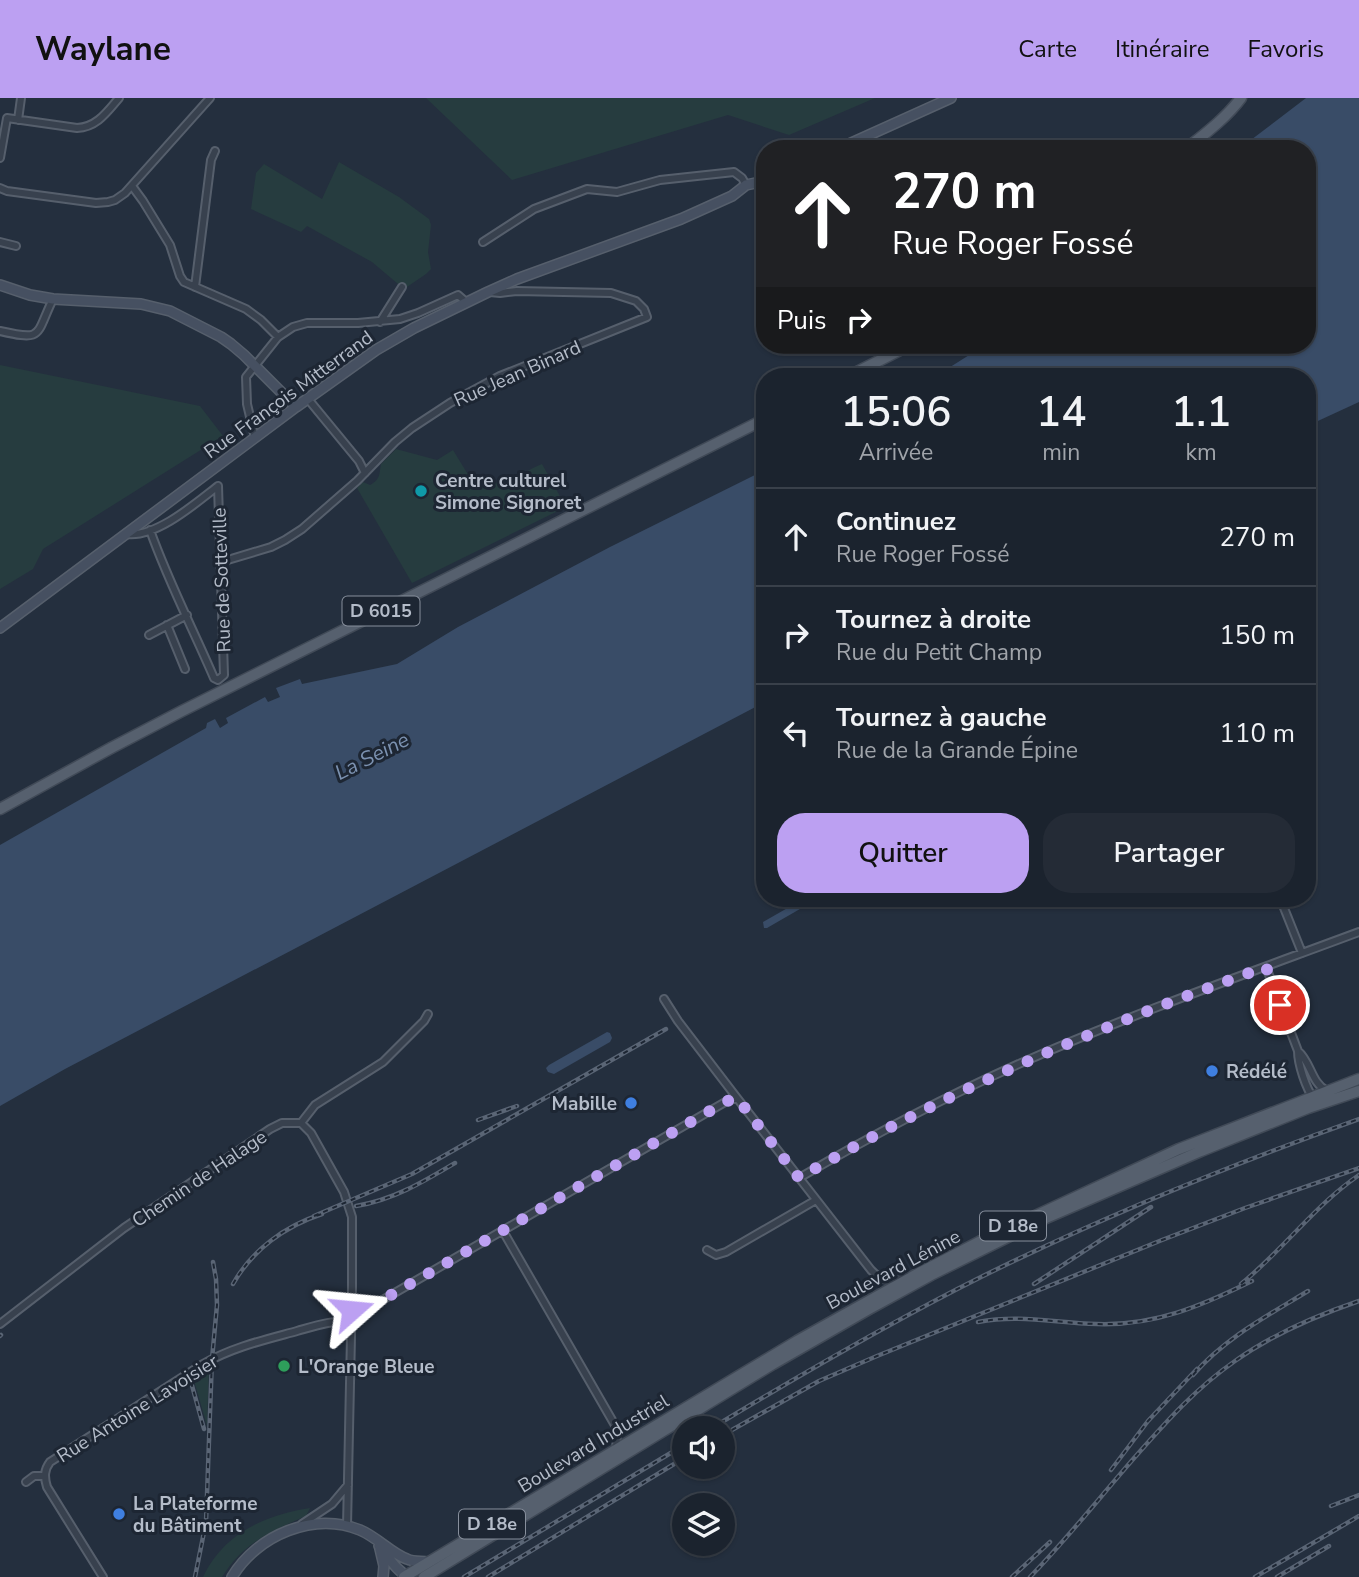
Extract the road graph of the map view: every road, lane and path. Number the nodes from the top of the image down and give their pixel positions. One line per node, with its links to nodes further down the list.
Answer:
1 (21, 98): 7 (street)
2 (120, 98): 7 (street)
3 (210, 98): 15 (street)
4 (951, 98): 9 (street)
5 (1234, 98): 8 (main road)
6 (1241, 98): 8 (main road)
7 (19, 120): 12 (street)
8 (1215, 126): 10 (main road)
9 (858, 140)
10 (1197, 140)
11 (215, 151): 21 (street)
12 (0, 158)
13 (756, 183): 14 (street)
14 (746, 185): 18 (street); 23 (street, Rue François Mitterrand)
15 (132, 186): 16 (street); 21 (street)
16 (0, 188)
17 (0, 242): 19 (street)
18 (483, 242)
19 (16, 246)
20 (0, 285): 24 (street)
21 (195, 287): 28 (street)
22 (402, 288): 26 (street)
23 (488, 292): 25 (street, Rue François Mitterrand); 36 (street, Rue Jean Binard)
24 (53, 299): 27 (street); 30 (street)
25 (466, 302): 26 (street); 32 (street, Rue François Mitterrand)
26 (380, 322): 28 (street)
27 (0, 331)
28 (278, 337): 30 (street)
29 (892, 354): 31 (main road)
30 (255, 366): 33 (street); 35 (street)
31 (865, 368)
32 (309, 399): 33 (street, Rue François Mitterrand); 36 (street)
33 (296, 407): 35 (street, Rue François Mitterrand)
34 (756, 424): 45 (main road, D 6015)
35 (255, 439): 38 (street, Rue François Mitterrand)
36 (365, 473): 39 (street, Rue Jean Binard)
37 (150, 530): 38 (street); 39 (street, Rue de Sotteville); 40 (street)
38 (127, 534): 42 (street, Rue François Mitterrand)
39 (220, 562): 40 (street, Rue de Sotteville)
40 (187, 615): 41 (street)
41 (167, 625): 43 (street); 44 (street)
42 (0, 628)
43 (149, 635)
44 (185, 669)
45 (0, 809)
46 (1284, 907): 48 (street)
47 (1359, 932): 48 (street)
48 (1302, 953): 49 (street)
49 (1266, 967): 52 (street); 58 (street)
50 (664, 999): 56 (street)
51 (428, 1014): 57 (street)
52 (1298, 1051): 55 (street); 55 (street)
53 (1359, 1079): 55 (main road, Boulevard Lénine / D 18e)
54 (1359, 1091): 55 (main road, Boulevard Lénine / D 18e)
55 (1318, 1097): 62 (main road, Boulevard Lénine / D 18e); 66 (main road, Boulevard Lénine / D 18e)
56 (737, 1098): 58 (street); 60 (street)
57 (301, 1122): 63 (street); 65 (street, Chemin de Halage)
58 (799, 1178): 59 (street)
59 (816, 1200): 61 (street); 62 (street)
60 (503, 1231): 63 (street); 67 (street)
61 (707, 1250)
62 (919, 1273): 66 (main road, Boulevard Lénine / D 18e)
63 (352, 1310): 64 (street)
64 (352, 1321): 68 (street, Rue Antoine Lavoisier); 70 (street)
65 (0, 1324)
66 (726, 1387): 67 (main road, Boulevard Industriel / D 18e); 80 (main road, Boulevard Industriel / D 18e)
67 (616, 1450): 75 (main road, Boulevard Industriel / D 18e)
68 (45, 1476): 69 (street); 76 (street, Rue Antoine Lavoisier)
69 (26, 1482)
70 (348, 1485): 71 (street); 72 (street)
71 (347, 1526): 72 (street); 73 (street)
72 (298, 1527): 77 (street)
73 (377, 1542): 74 (street); 78 (street); 79 (street)
74 (404, 1559): 75 (street); 79 (street)
75 (428, 1562): 79 (main road, Boulevard Industriel / D 18e)
76 (103, 1577)
77 (232, 1577)
78 (383, 1577)
79 (406, 1577)
80 (424, 1577)

